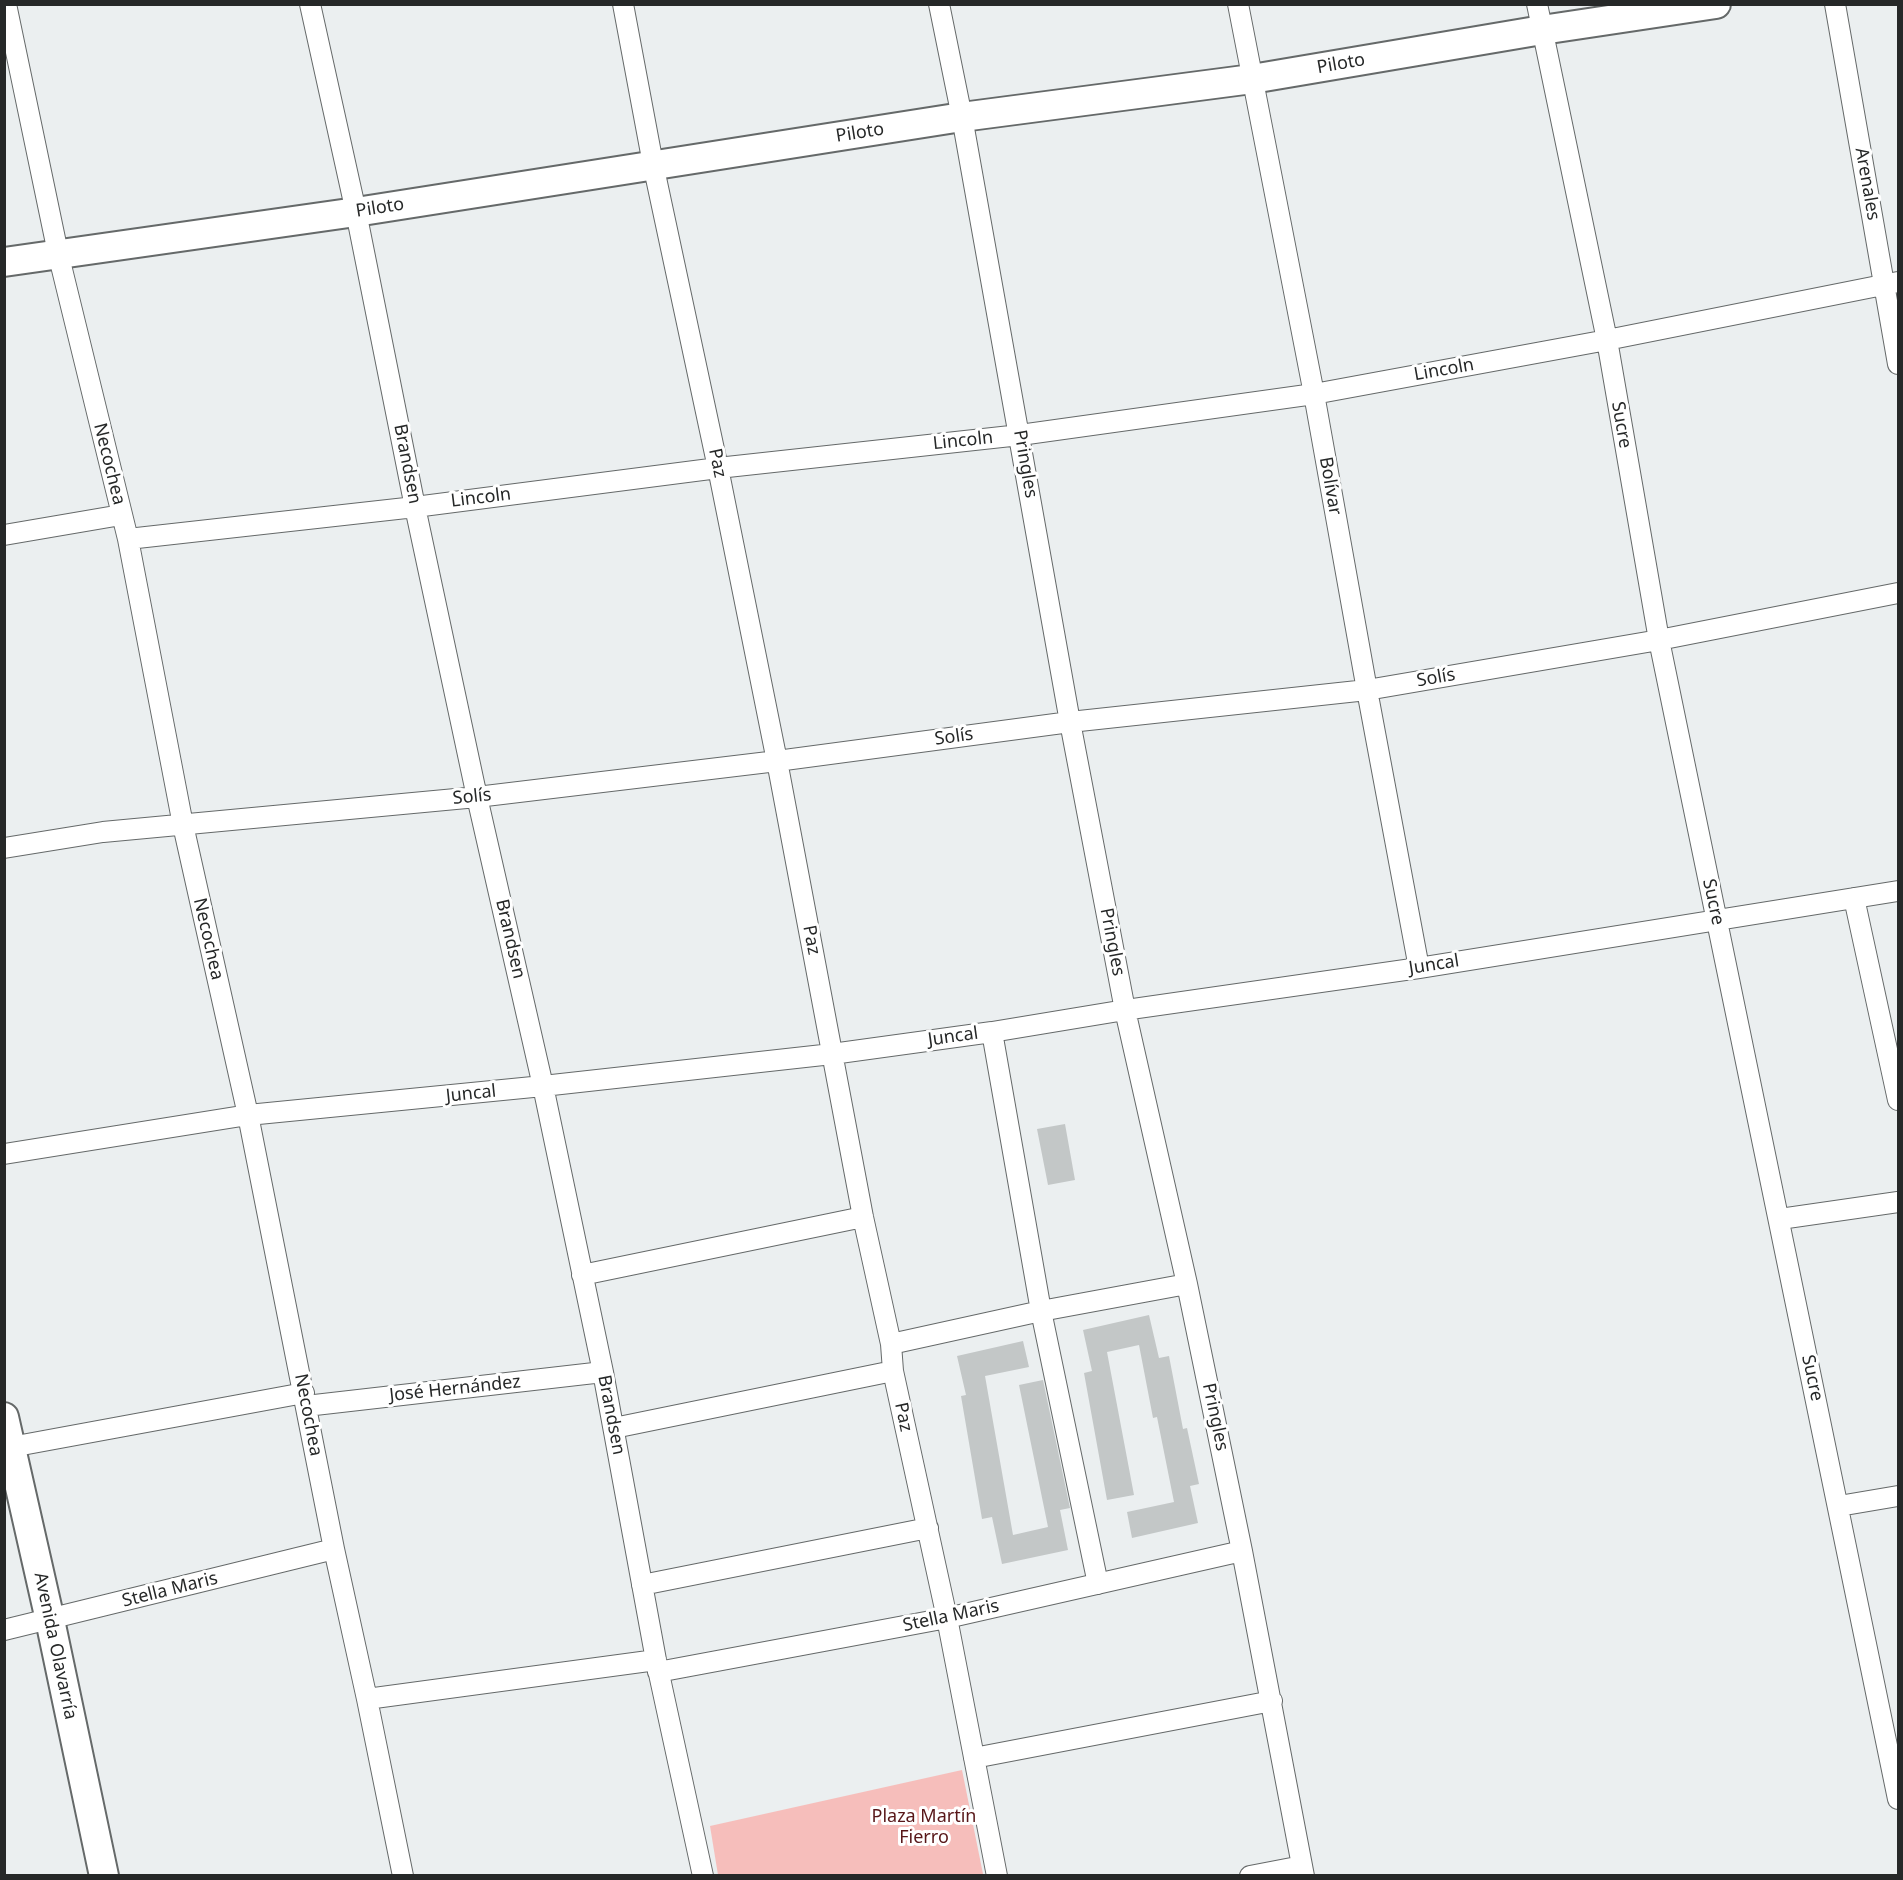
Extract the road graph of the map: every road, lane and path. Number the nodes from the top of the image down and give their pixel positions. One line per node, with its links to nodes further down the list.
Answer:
1 (6, 4): 13 (street, Necochea)
2 (310, 4): 12 (street, Brandsen)
3 (623, 4): 11 (street, Paz)
4 (939, 4): 10 (street, Pringles)
5 (1238, 4): 9 (street, Bolívar)
6 (1716, 4): 8 (main road, Piloto)
7 (1835, 4): 15 (street, Arenales)
8 (1539, 17): 9 (main road, Piloto); 16 (street, Sucre)
9 (1252, 79): 10 (main road, Piloto); 18 (street, Bolívar)
10 (962, 117): 11 (main road, Piloto); 19 (street, Pringles)
11 (653, 164): 12 (main road, Piloto); 20 (street, Paz)
12 (356, 212): 13 (main road, Piloto); 21 (street, Brandsen)
13 (58, 253): 14 (main road, Piloto); 22 (street, Necochea)
14 (4, 262)
15 (1892, 283): 16 (street, Lincoln); 17 (street, Arenales)
16 (1606, 340): 18 (street, Lincoln); 26 (street, Sucre)
17 (1899, 364)
18 (1314, 394): 19 (street, Lincoln); 27 (street, Bolívar)
19 (1020, 435): 20 (street, Lincoln); 28 (street, Pringles)
20 (718, 468): 21 (street, Lincoln); 29 (street, Paz)
21 (416, 507): 24 (street, Lincoln); 30 (street, Brandsen)
22 (121, 515): 23 (street); 24 (street, Necochea)
23 (4, 535)
24 (128, 539): 31 (street, Necochea)
25 (1899, 593): 26 (street, Solís)
26 (1659, 640): 27 (street, Solís); 35 (street, Sucre)
27 (1366, 690): 28 (street, Solís); 36 (street, Bolívar)
28 (1070, 722): 29 (street, Solís); 37 (street, Pringles)
29 (777, 761): 30 (street, Solís); 39 (street, Paz)
30 (477, 796): 31 (street, Solís); 40 (street, Brandsen)
31 (183, 825): 32 (street, Solís); 42 (street, Necochea)
32 (4, 849)
33 (1899, 891): 34 (street, Juncal)
34 (1854, 898): 35 (street, Juncal); 41 (street)
35 (1717, 919): 36 (street, Juncal); 46 (street, Sucre)
36 (1419, 968): 37 (street, Juncal)
37 (1125, 1010): 38 (street, Juncal); 48 (street, Pringles)
38 (992, 1032): 39 (street, Juncal); 49 (street)
39 (832, 1054): 40 (street, Juncal); 45 (street, Paz)
40 (543, 1086): 42 (street, Juncal); 47 (street, Brandsen)
41 (1899, 1100)
42 (248, 1115): 43 (street, Juncal); 53 (street, Necochea)
43 (4, 1154)
44 (1899, 1202): 46 (street)
45 (863, 1217): 47 (street); 50 (street, Paz)
46 (1780, 1219): 58 (street, Sucre)
47 (582, 1275): 52 (street, Brandsen)
48 (1187, 1284): 49 (street); 61 (street, Pringles)
49 (1041, 1311): 50 (street); 62 (street)
50 (891, 1344): 51 (street, Paz)
51 (893, 1371): 55 (street); 59 (street, Paz)
52 (603, 1372): 53 (street, José Hernández); 55 (street, Brandsen)
53 (305, 1400): 56 (street, José Hernández); 60 (street, Necochea)
54 (4, 1417): 56 (main road, Avenida Olavarría)
55 (614, 1428): 63 (street, Brandsen)
56 (11, 1447): 65 (main road, Avenida Olavarría)
57 (1899, 1496): 58 (street)
58 (1839, 1506): 71 (street, Sucre)
59 (928, 1528): 63 (street); 64 (street, Paz)
60 (334, 1549): 65 (street, Stella Maris); 68 (street, Necochea)
61 (1242, 1551): 62 (street, Stella Maris); 69 (street, Pringles)
62 (1098, 1584): 64 (street, Stella Maris)
63 (642, 1585): 67 (street, Brandsen)
64 (947, 1618): 67 (street, Stella Maris); 70 (street, Paz)
65 (50, 1620): 66 (street, Stella Maris); 73 (main road, Avenida Olavarría)
66 (4, 1630)
67 (657, 1666): 68 (street, Stella Maris); 75 (street, Brandsen)
68 (368, 1699): 74 (street, Necochea)
69 (1272, 1701): 70 (street); 72 (street, Pringles)
70 (974, 1758): 76 (street, Paz)
71 (1899, 1798)
72 (1303, 1871): 77 (street)
73 (104, 1875)
74 (403, 1875)
75 (704, 1875)
76 (997, 1875)
77 (1250, 1875)

